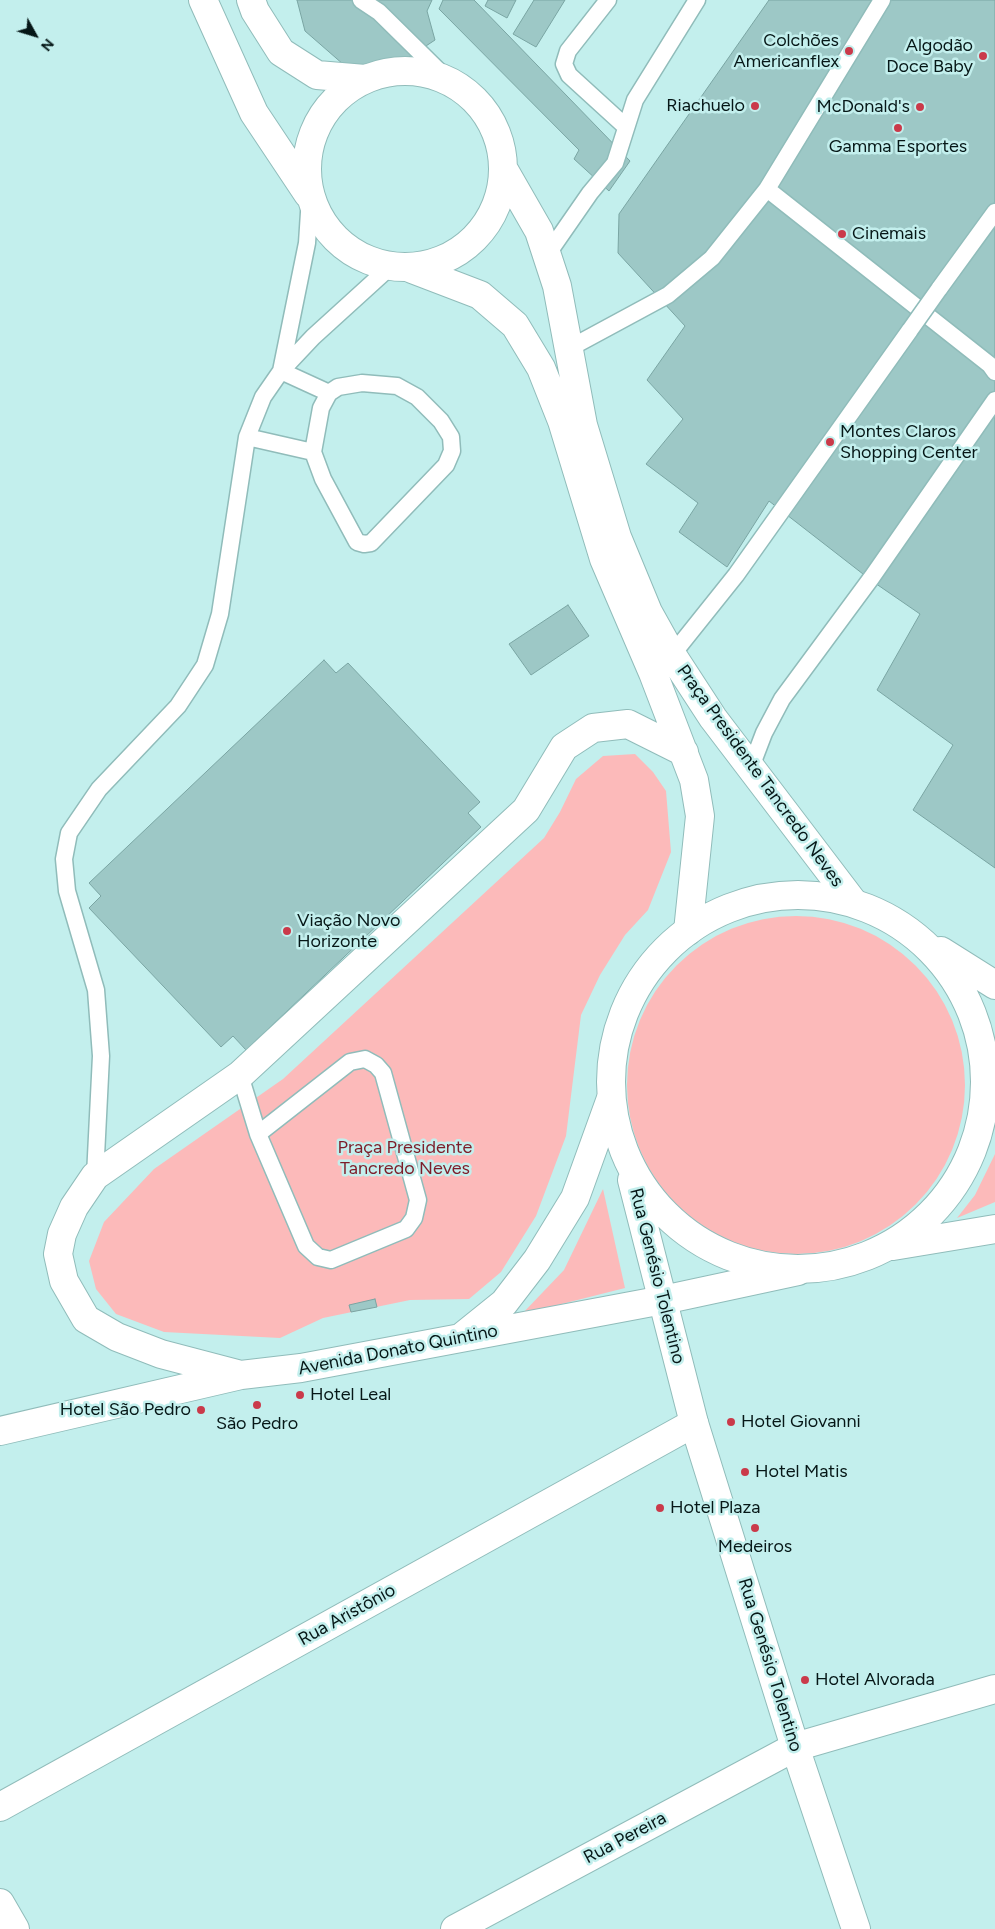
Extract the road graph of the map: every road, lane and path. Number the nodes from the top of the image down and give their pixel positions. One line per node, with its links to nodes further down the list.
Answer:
1 (203, 0): 12 (street)
2 (251, 0): 7 (street)
3 (361, 0): 8 (lane)
4 (608, 0): 9 (lane)
5 (697, 0): 9 (lane)
6 (882, 0): 11 (lane)
7 (365, 79): 8 (street); 12 (street)
8 (447, 80): 10 (street)
9 (626, 127): 14 (lane)
10 (504, 170): 14 (street, Praça Presidente Tancredo Neves); 15 (street)
11 (767, 190): 16 (lane); 18 (lane)
12 (310, 197): 15 (street); 17 (lane)
13 (995, 212): 23 (lane, bridge)
14 (547, 255): 16 (street, Praça Presidente Tancredo Neves)
15 (401, 268): 17 (lane); 24 (street)
16 (568, 350): 23 (street, Praça Presidente Tancredo Neves)
17 (281, 371): 19 (lane); 21 (lane)
18 (995, 372)
19 (329, 393): 22 (lane); 22 (lane)
20 (995, 400): 25 (lane)
21 (247, 437): 22 (lane); 34 (lane)
22 (313, 452)
23 (672, 655): 25 (street, Praça Presidente Tancredo Neves)
24 (684, 752): 27 (street); 30 (street)
25 (751, 766): 26 (street, Praça Presidente Tancredo Neves)
26 (853, 902): 27 (street, Praça Presidente Tancredo Neves); 28 (street, Praça Presidente Tancredo Neves)
27 (688, 931): 31 (street, Praça Presidente Tancredo Neves)
28 (914, 934): 29 (street); 36 (street, Praça Presidente Tancredo Neves)
29 (995, 985)
30 (240, 1075): 32 (lane); 34 (street)
31 (610, 1101): 33 (street, Praça Presidente Tancredo Neves); 39 (street, Praça Presidente Tancredo Neves)
32 (258, 1134): 32 (lane)
33 (628, 1167): 37 (street, Praça Presidente Tancredo Neves); 38 (street, Rua Genésio Tolentino)
34 (95, 1176): 40 (street)
35 (988, 1227): 36 (street)
36 (889, 1247): 37 (street, Praça Presidente Tancredo Neves)
37 (798, 1271): 38 (street, Avenida Donato Quintino)
38 (663, 1300): 39 (street, Avenida Donato Quintino); 41 (street, Rua Genésio Tolentino)
39 (460, 1338): 40 (street, Avenida Donato Quintino)
40 (241, 1375): 42 (street, Avenida Donato Quintino)
41 (694, 1422): 44 (street, Rua Genésio Tolentino); 45 (street, Rua Aristônio)
42 (0, 1431)
43 (995, 1689): 44 (street, Rua Pereira)
44 (795, 1747): 48 (street, Rua Pereira); 49 (street, Rua Genésio Tolentino)
45 (0, 1807)
46 (0, 1902): 47 (street)
47 (15, 1929)
48 (455, 1929)
49 (856, 1929)

